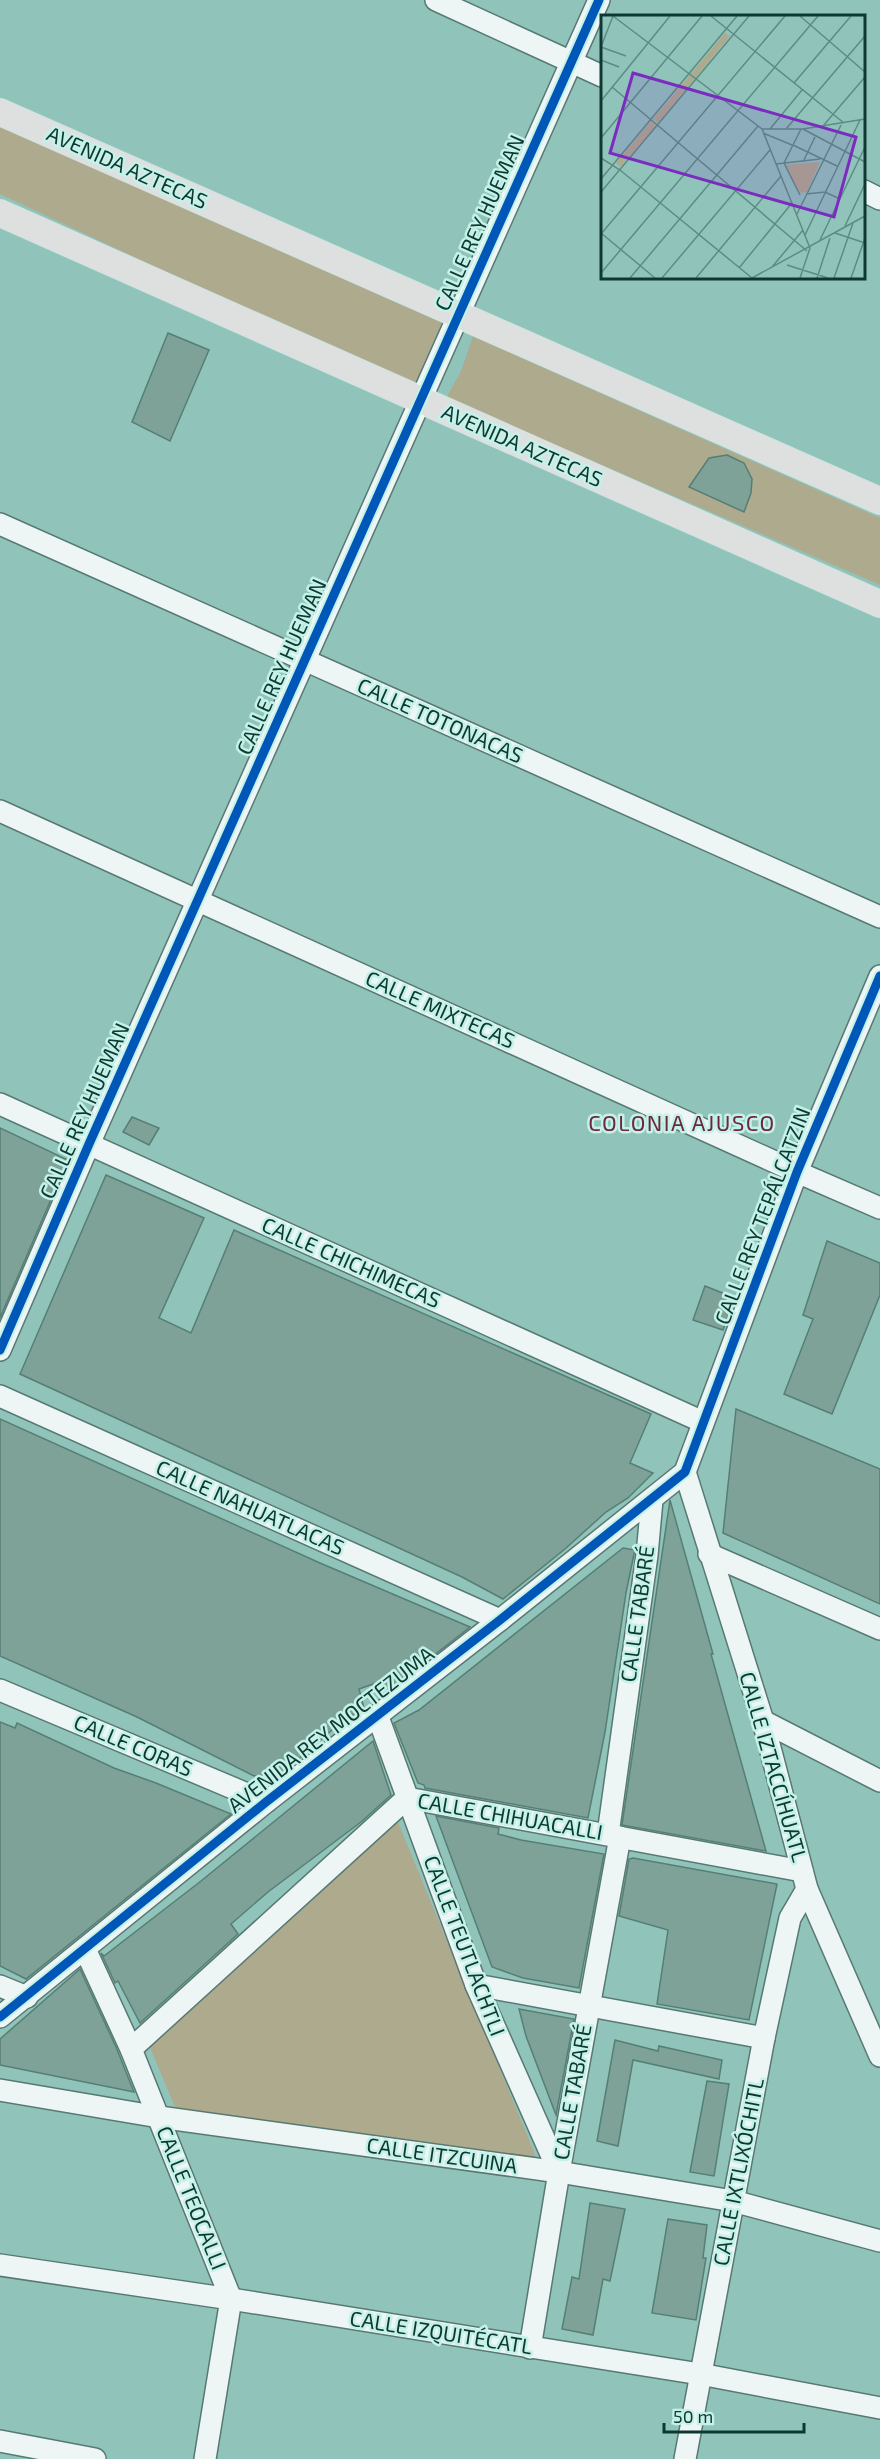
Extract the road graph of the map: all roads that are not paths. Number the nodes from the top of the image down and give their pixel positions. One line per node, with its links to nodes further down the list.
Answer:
1 (436, 0): 3 (street)
2 (599, 0): 3 (street, CALLE REY HUEMAN)
3 (570, 62): 4 (street); 9 (street, CALLE REY HUEMAN)
4 (601, 75)
5 (0, 112): 9 (main road, AVENIDA AZTECAS)
6 (865, 192): 7 (street)
7 (880, 199)
8 (0, 213): 10 (main road, AVENIDA AZTECAS)
9 (460, 314): 10 (street, CALLE REY HUEMAN); 11 (main road, AVENIDA AZTECAS)
10 (420, 401): 13 (main road, AVENIDA AZTECAS); 14 (street, CALLE REY HUEMAN)
11 (880, 501)
12 (0, 524): 14 (street, CALLE TOTONACAS)
13 (880, 604)
14 (305, 661): 16 (street, CALLE REY HUEMAN); 17 (street, CALLE TOTONACAS)
15 (0, 811): 16 (street, CALLE MIXTECAS)
16 (198, 900): 20 (street, CALLE REY HUEMAN); 21 (street, CALLE MIXTECAS)
17 (880, 917)
18 (880, 976): 21 (street, CALLE REY TEPÁLCATZIN)
19 (0, 1104): 20 (street, CALLE CHICHIMECAS)
20 (89, 1144): 23 (street, CALLE REY HUEMAN); 25 (street, CALLE CHICHIMECAS)
21 (797, 1172): 22 (street, CALLE MIXTECAS); 25 (street, CALLE REY TEPÁLCATZIN)
22 (880, 1208)
23 (0, 1350)
24 (0, 1396): 29 (street, CALLE NAHUATLACAS)
25 (703, 1422): 26 (street, CALLE REY TEPÁLCATZIN)
26 (685, 1472): 27 (street, AVENIDA REY MOCTEZUMA); 28 (street, CALLE IZTACCÍHUATL)
27 (652, 1500): 29 (street, AVENIDA REY MOCTEZUMA); 37 (street, CALLE TABARÉ)
28 (709, 1554): 30 (street); 33 (street, CALLE IZTACCÍHUATL)
29 (500, 1620): 32 (street, AVENIDA REY MOCTEZUMA)
30 (880, 1629)
31 (0, 1690): 36 (street, CALLE CORAS)
32 (378, 1717): 35 (street, CALLE TEUTLACHTLI); 36 (street, AVENIDA REY MOCTEZUMA)
33 (763, 1721): 34 (street); 38 (street, CALLE IZTACCÍHUATL)
34 (880, 1781)
35 (407, 1798): 37 (street, CALLE CHIHUACALLI); 40 (street, CALLE TEUTLACHTLI); 46 (street, CALLE CHIHUACALLI)
36 (266, 1802): 39 (street, AVENIDA REY MOCTEZUMA)
37 (614, 1835): 38 (street, CALLE CHIHUACALLI); 43 (street, CALLE TABARÉ)
38 (805, 1880): 45 (street, CALLE IXTLIXÓCHITL); 47 (street, CALLE IZTACCÍHUATL)
39 (85, 1948): 42 (street, AVENIDA REY MOCTEZUMA); 46 (street, CALLE TEOCALLI)
40 (476, 1985): 43 (street); 50 (street, CALLE TEUTLACHTLI)
41 (0, 1986): 42 (street)
42 (27, 1997): 44 (street, AVENIDA REY MOCTEZUMA)
43 (588, 2006): 45 (street); 50 (street, CALLE TABARÉ)
44 (0, 2017)
45 (764, 2038): 51 (street, CALLE IXTLIXÓCHITL)
46 (131, 2049): 49 (street, CALLE TEOCALLI)
47 (880, 2056)
48 (0, 2090): 49 (street, CALLE ITZCUINA)
49 (159, 2117): 50 (street, CALLE ITZCUINA); 54 (street, CALLE TEOCALLI)
50 (559, 2172): 51 (street, CALLE ITZCUINA); 55 (street, CALLE TABARÉ)
51 (733, 2201): 52 (street, CALLE ITZCUINA); 56 (street, CALLE IXTLIXÓCHITL)
52 (880, 2241)
53 (0, 2265): 54 (street, CALLE IZQUITÉCATL)
54 (231, 2299): 55 (street, CALLE IZQUITÉCATL); 60 (street)
55 (530, 2348): 56 (street, CALLE IZQUITÉCATL)
56 (700, 2374): 57 (street, CALLE IZQUITÉCATL); 61 (street, CALLE IXTLIXÓCHITL)
57 (880, 2408)
58 (0, 2441): 59 (street)
59 (95, 2459)
60 (205, 2459)
61 (685, 2459)

